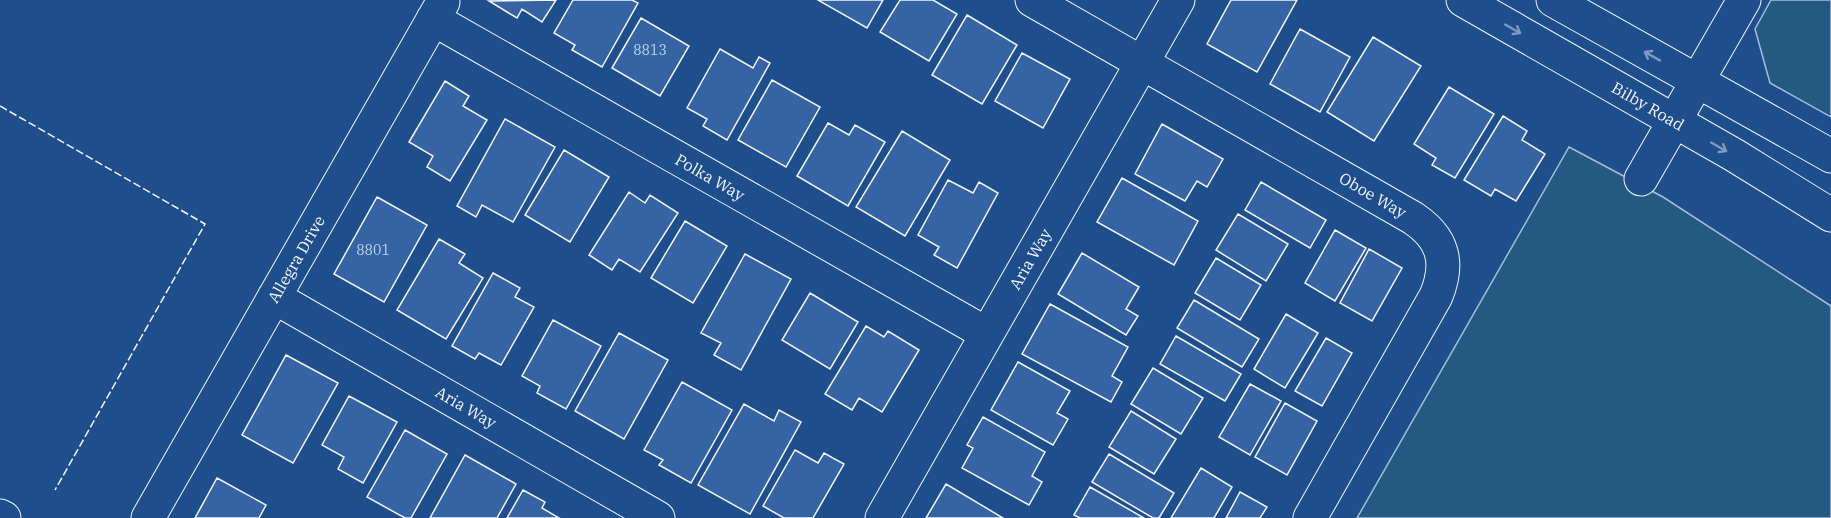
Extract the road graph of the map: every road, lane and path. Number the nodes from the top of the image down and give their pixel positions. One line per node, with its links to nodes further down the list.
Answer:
1 (1032, 0): 7 (street, Oboe Way)
2 (1178, 0): 7 (street, Aria Way)
3 (1463, 0): 9 (street, Bilby Road, one-way to 9)
4 (1553, 0): 8 (street, one-way to 4)
5 (1744, 0): 8 (street)
6 (438, 10): 13 (street, Allegra Drive); 14 (street, Polka Way)
7 (1142, 63): 14 (street, Aria Way); 18 (street, Oboe Way)
8 (1697, 81): 9 (street); 10 (street)
9 (1674, 121): 11 (street); 12 (street, Bilby Road, one-way to 12)
10 (1831, 156)
11 (1641, 180)
12 (1831, 215)
13 (274, 297): 15 (street, Allegra Drive); 16 (street, Aria Way)
14 (987, 334): 17 (street, Aria Way)
15 (148, 518)
16 (658, 518)
17 (882, 518)
18 (1310, 518)

